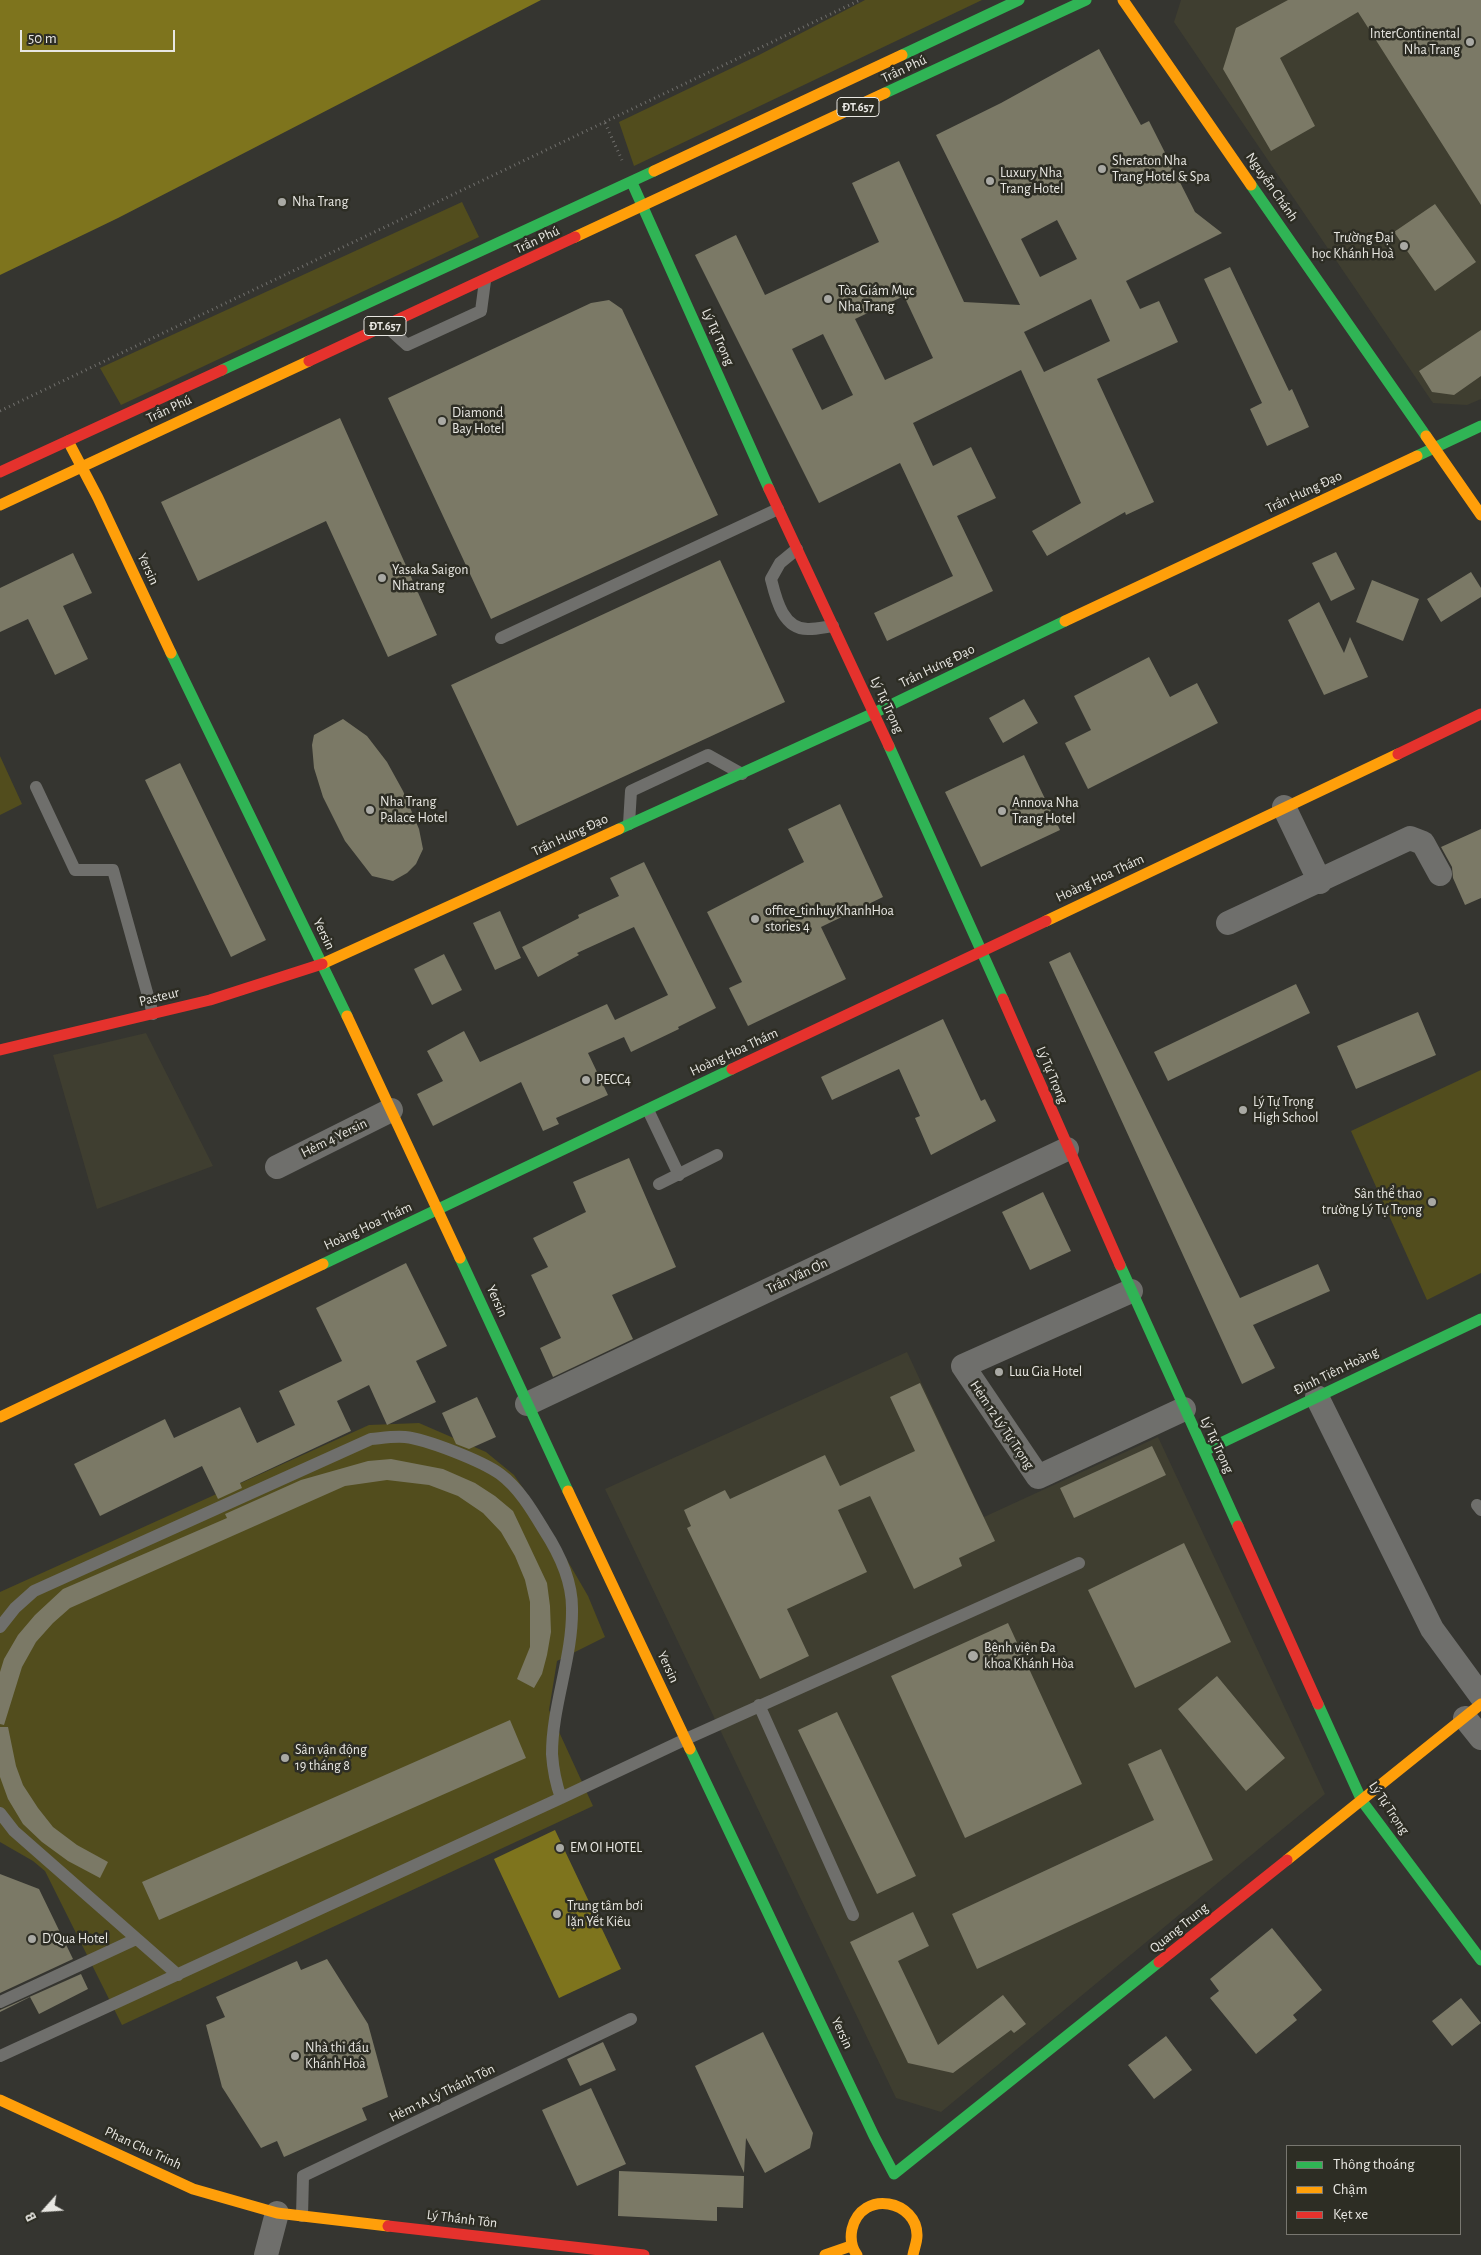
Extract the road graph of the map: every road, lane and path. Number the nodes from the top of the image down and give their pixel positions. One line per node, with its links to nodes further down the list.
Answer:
1 (860, 0): 5 (path)
2 (1019, 0): 6 (street, Trần Phú / ĐT.657)
3 (1086, 0): 7 (street, Trần Phú / ĐT.657)
4 (1123, 0): 13 (street, Nguyễn Chánh)
5 (605, 123): 6 (path); 10 (path)
6 (632, 182): 7 (street, Lý Tự Trọng); 12 (street, Trần Phú / ĐT.657)
7 (643, 207): 8 (street, Trần Phú / ĐT.657); 17 (street, Lý Tự Trọng)
8 (485, 280): 9 (street, Trần Phú / ĐT.657); 9 (lane)
9 (386, 326): 14 (street, Trần Phú / ĐT.657)
10 (0, 410)
11 (1481, 426): 13 (street, Trần Hưng Đạo)
12 (68, 441): 14 (street, Yersin); 15 (street, Trần Phú / ĐT.657)
13 (1435, 448): 18 (street, Nguyễn Chánh); 22 (street, Trần Hưng Đạo)
14 (82, 467): 16 (street, Trần Phú / ĐT.657); 32 (street, Yersin)
15 (0, 472)
16 (0, 504)
17 (778, 509): 19 (street, Lý Tự Trọng); 21 (lane)
18 (1481, 515)
19 (797, 549): 20 (street, Lý Tự Trọng); 20 (lane)
20 (833, 626): 22 (street, Lý Tự Trọng)
21 (501, 638)
22 (874, 713): 24 (street, Trần Hưng Đạo); 31 (street, Lý Tự Trọng)
23 (1481, 714): 26 (street, Hoàng Hoa Thám)
24 (742, 774): 27 (street, Trần Hưng Đạo); 27 (lane)
25 (36, 787): 33 (lane)
26 (1284, 808): 29 (street); 31 (street, Hoàng Hoa Thám)
27 (629, 824): 32 (street, Trần Hưng Đạo)
28 (1440, 874): 29 (street)
29 (1320, 882): 30 (street)
30 (1228, 923)
31 (982, 951): 36 (street, Hoàng Hoa Thám); 37 (street, Lý Tự Trọng)
32 (322, 964): 33 (street, Pasteur); 35 (street, Yersin)
33 (153, 1014): 34 (street, Pasteur)
34 (0, 1050)
35 (392, 1110): 39 (street, Hẻm 4 Yersin); 42 (street, Yersin)
36 (648, 1110): 40 (lane); 42 (street, Hoàng Hoa Thám)
37 (1067, 1149): 43 (street, Lý Tự Trọng); 46 (street, Trần Văn Ơn)
38 (717, 1155): 40 (lane)
39 (277, 1167)
40 (679, 1175): 41 (lane)
41 (659, 1184)
42 (438, 1209): 46 (street, Yersin); 48 (street, Hoàng Hoa Thám)
43 (1132, 1291): 47 (street, Lý Tự Trọng); 47 (street, Hẻm 12 Lý Tự Trọng)
44 (1481, 1319): 45 (street, Đinh Tiên Hoàng)
45 (1317, 1398): 49 (street, Đinh Tiên Hoàng); 52 (street)
46 (527, 1404): 56 (street, Yersin)
47 (1184, 1409): 49 (street, Lý Tự Trọng)
48 (0, 1418)
49 (1204, 1451): 58 (street, Lý Tự Trọng)
50 (1079, 1563): 53 (lane)
51 (0, 1627): 57 (lane)
52 (1481, 1696)
53 (759, 1706): 56 (lane); 60 (lane)
54 (1473, 1711): 55 (street); 58 (street, Quang Trung)
55 (1481, 1738)
56 (686, 1739): 57 (lane); 68 (street, Yersin)
57 (561, 1798): 63 (lane)
58 (1362, 1800): 62 (street, Lý Tự Trọng); 68 (street, Quang Trung)
59 (0, 1813): 61 (lane)
60 (853, 1915)
61 (136, 1939): 63 (lane); 64 (lane)
62 (1481, 1958)
63 (178, 1975): 66 (lane)
64 (0, 2002)
65 (631, 2019): 70 (lane, Hẻm 1A Lý Thánh Tôn)
66 (0, 2056)
67 (0, 2100): 69 (street, Phan Chu Trinh)
68 (891, 2188): 71 (street); 75 (street)
69 (277, 2213): 70 (street, Lý Thánh Tôn); 72 (street)
70 (302, 2216): 73 (street, Lý Thánh Tôn)
71 (854, 2251): 74 (street)
72 (266, 2255)
73 (644, 2255)
74 (825, 2255)
75 (913, 2255)

